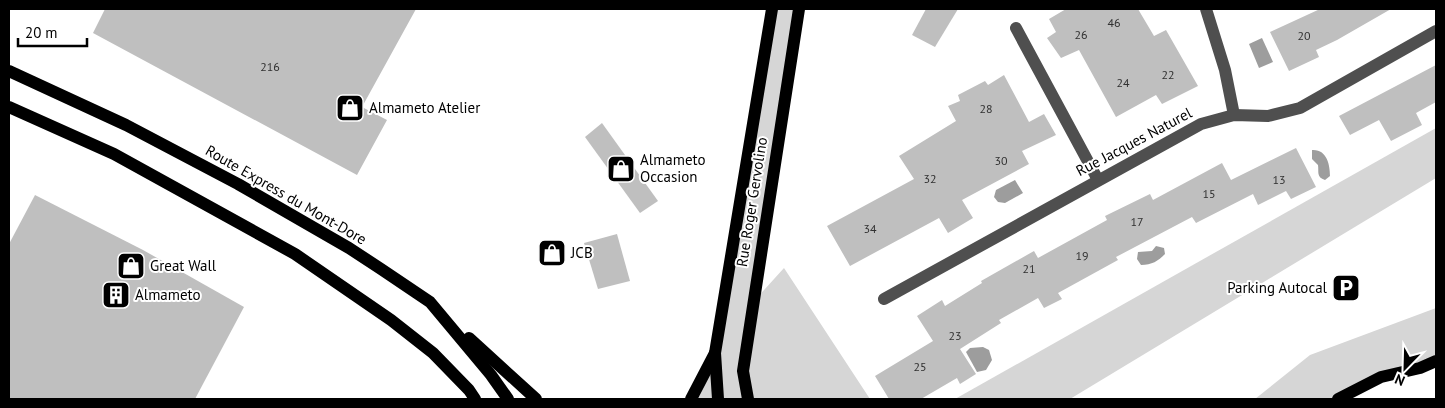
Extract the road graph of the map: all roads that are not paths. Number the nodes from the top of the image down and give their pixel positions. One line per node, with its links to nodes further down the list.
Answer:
1 (772, 9): 12 (main road, Rue Roger Gervolino)
2 (799, 9): 19 (main road, Rue Roger Gervolino)
3 (1206, 9): 8 (street)
4 (1016, 28): 9 (street)
5 (1436, 32): 8 (street, Rue Jacques Naturel)
6 (9, 71): 11 (main road, Route Express du Mont-Dore)
7 (9, 107): 14 (main road)
8 (1234, 115): 9 (street, Rue Jacques Naturel)
9 (1098, 180): 10 (street, Rue Jacques Naturel)
10 (884, 299)
11 (430, 302): 15 (main road, Route Express du Mont-Dore); 16 (main road)
12 (715, 352): 17 (main road); 18 (main road, Rue Roger Gervolino)
13 (1436, 361): 20 (main road)
14 (475, 399)
15 (508, 399)
16 (536, 399)
17 (690, 399)
18 (718, 399)
19 (748, 399)
20 (1338, 399)

